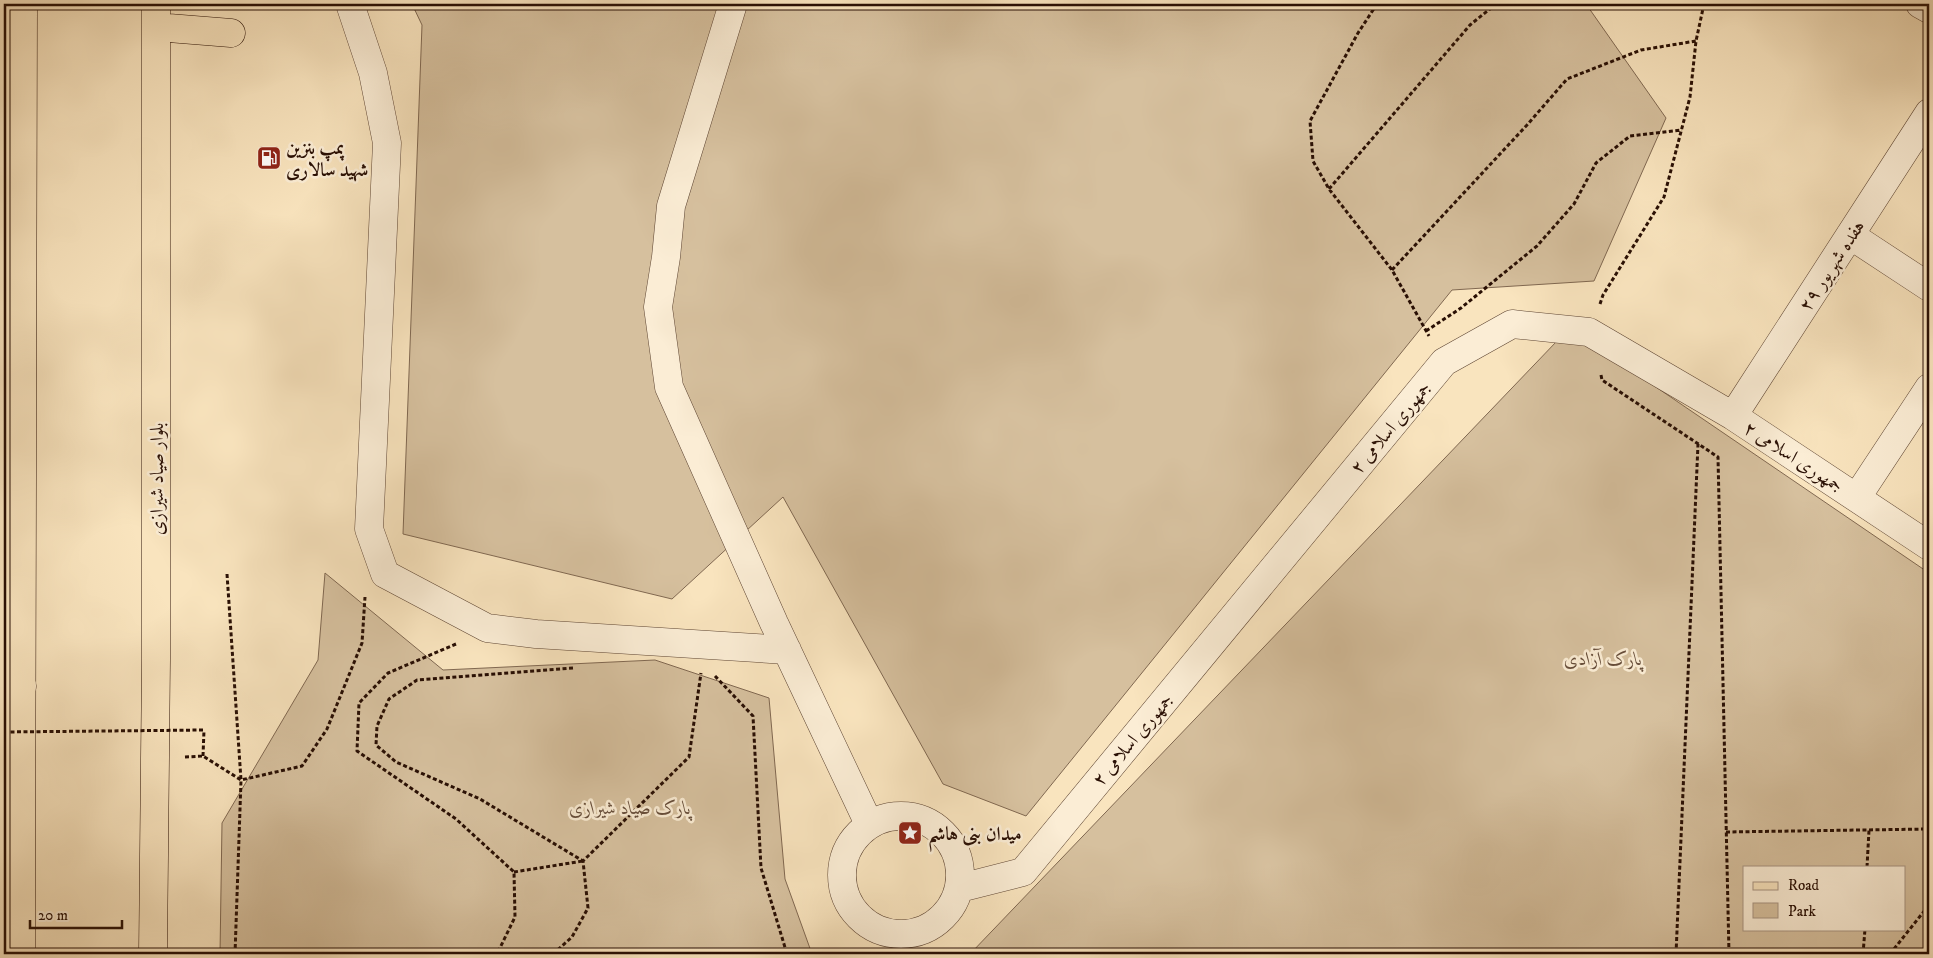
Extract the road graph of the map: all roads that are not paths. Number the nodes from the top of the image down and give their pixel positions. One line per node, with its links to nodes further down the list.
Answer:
1 (23, 4): 16 (main road)
2 (350, 4): 15 (street)
3 (733, 4): 15 (street)
4 (1920, 4): 5 (street)
5 (1929, 9)
6 (156, 15): 7 (main road); 21 (main road, بلوار صیاد شیرازی)
7 (231, 33)
8 (1929, 113): 9 (street, هفده شهریور ۲۹)
9 (1850, 235): 10 (street); 12 (street, هفده شهریور ۲۹)
10 (1929, 287)
11 (1929, 388): 13 (street)
12 (1733, 416): 13 (street, جمهوری اسلامی ۲); 18 (street, جمهوری اسلامی ۲)
13 (1857, 497): 14 (street, جمهوری اسلامی ۲)
14 (1929, 546)
15 (787, 650): 17 (street)
16 (13, 692): 20 (main road)
17 (869, 824): 18 (street); 19 (street)
18 (960, 888): 19 (street)
19 (886, 944)
20 (21, 954)
21 (153, 954)

